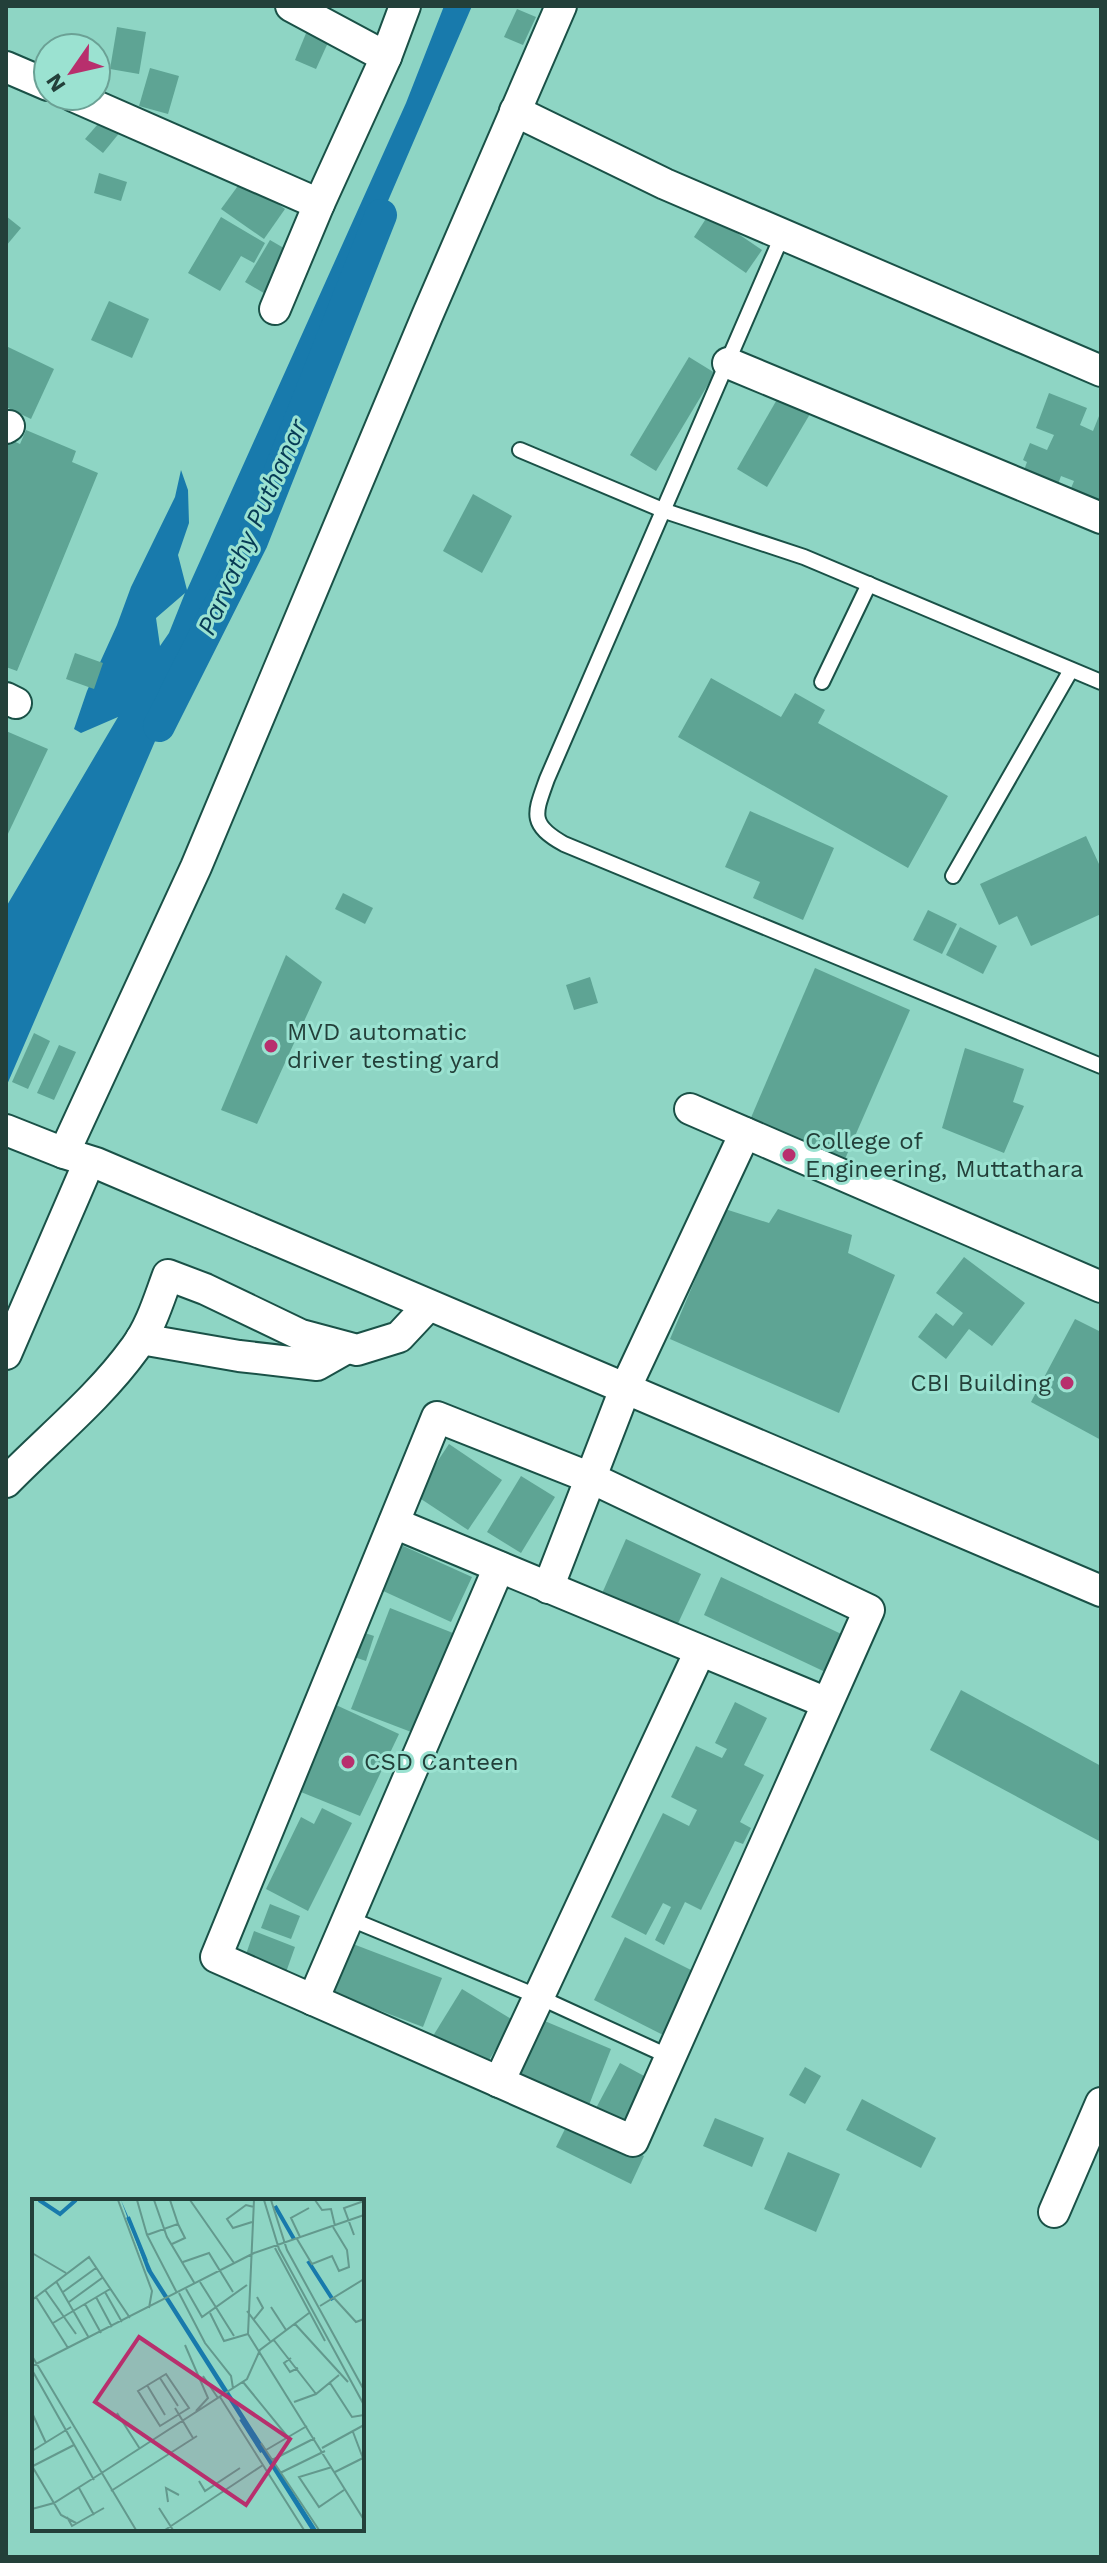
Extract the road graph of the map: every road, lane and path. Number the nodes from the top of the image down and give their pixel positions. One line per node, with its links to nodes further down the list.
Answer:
1 (291, 6): 4 (street)
2 (405, 6): 4 (street)
3 (561, 6): 7 (street)
4 (386, 57): 9 (street)
5 (6, 67): 6 (street)
6 (32, 78)
7 (515, 111): 10 (street); 26 (street)
8 (109, 112): 9 (street)
9 (319, 204): 11 (street)
10 (782, 236): 12 (lane); 13 (street)
11 (275, 309)
12 (728, 363): 15 (lane); 16 (street)
13 (1101, 371)
14 (520, 450): 15 (lane)
15 (665, 511): 17 (lane); 22 (lane)
16 (1101, 518)
17 (869, 584): 18 (lane); 19 (lane)
18 (1071, 670): 20 (lane); 21 (lane)
19 (822, 682)
20 (1101, 682)
21 (953, 876)
22 (1101, 1066)
23 (690, 1109): 25 (street)
24 (6, 1130): 26 (street)
25 (745, 1133): 27 (street); 32 (street)
26 (76, 1158): 28 (street); 31 (street)
27 (1101, 1287)
28 (428, 1306): 30 (street); 32 (street)
29 (141, 1339): 30 (street); 30 (street); 34 (street)
30 (347, 1348)
31 (6, 1354)
32 (625, 1389): 33 (street); 38 (street)
33 (591, 1478): 35 (street); 37 (street); 40 (street)
34 (6, 1482)
35 (394, 1523): 36 (street); 43 (street)
36 (499, 1567): 37 (street); 41 (street)
37 (548, 1588): 39 (street)
38 (1101, 1591)
39 (700, 1651): 40 (street); 42 (street)
40 (827, 1703): 44 (street)
41 (348, 1918): 42 (lane); 43 (street)
42 (539, 1997): 44 (lane); 45 (street)
43 (313, 2000): 45 (street)
44 (670, 2057): 45 (street)
45 (499, 2082)
46 (1101, 2103): 47 (street)
47 (1054, 2212)

